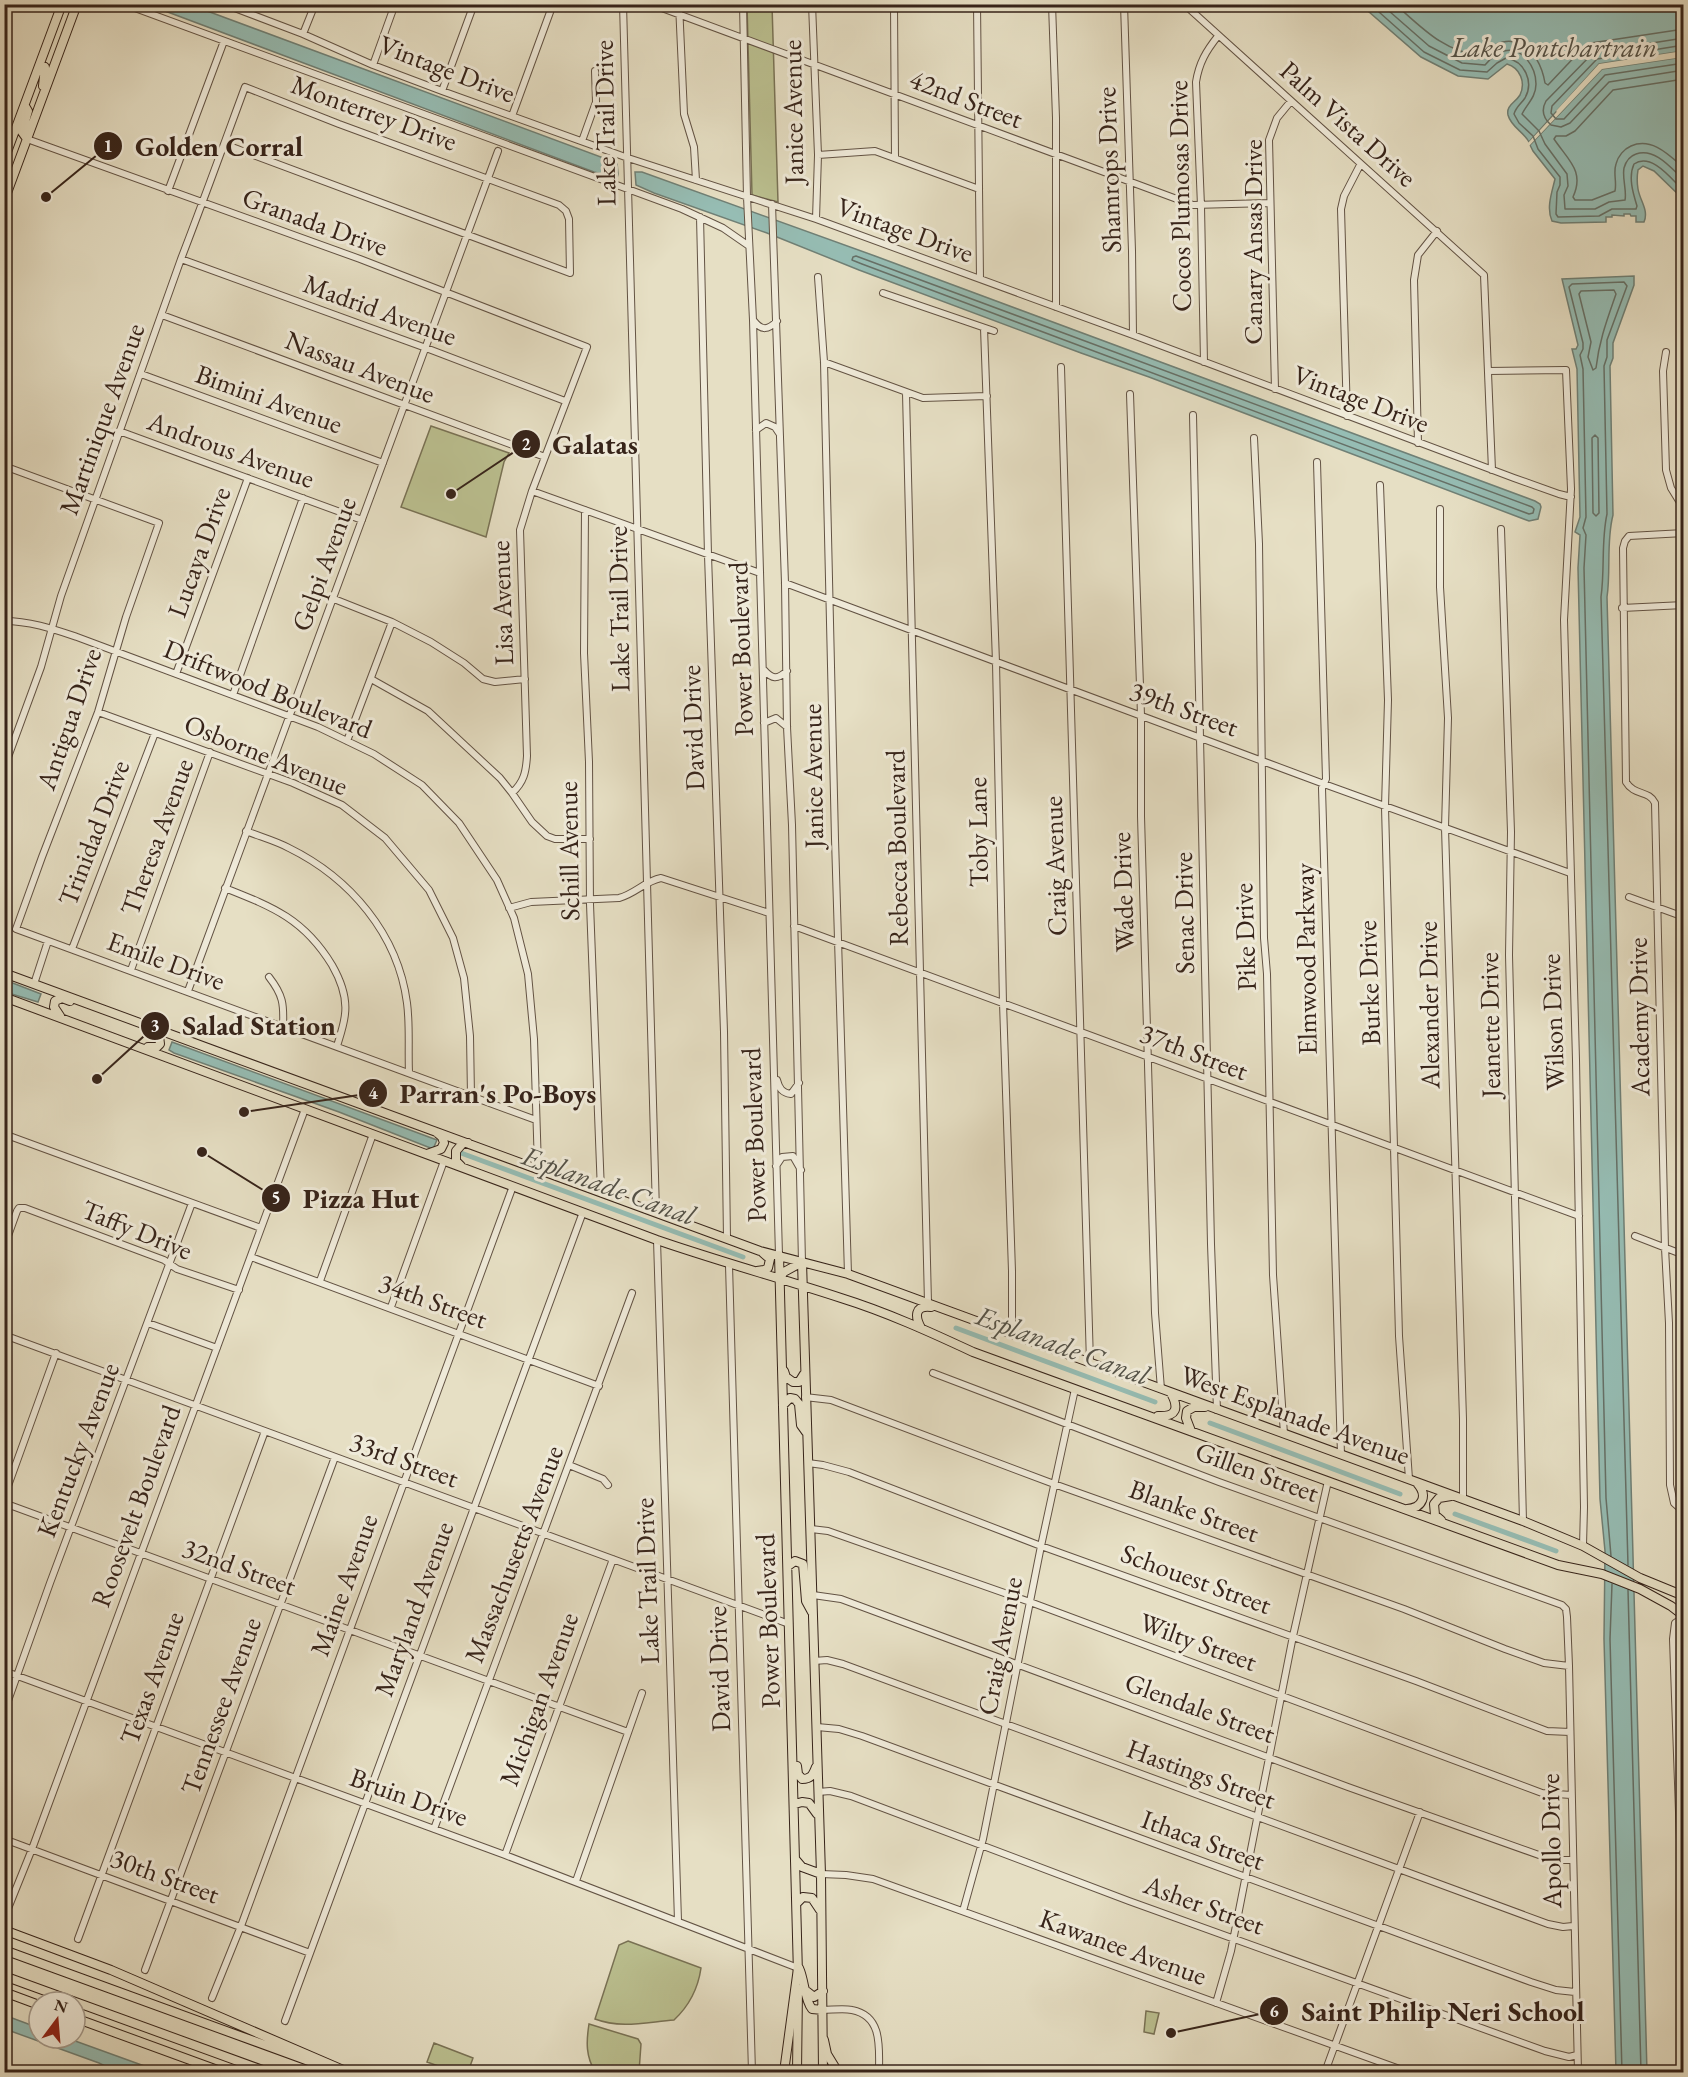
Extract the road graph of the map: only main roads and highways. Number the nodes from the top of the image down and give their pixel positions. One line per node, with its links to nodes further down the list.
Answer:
1 (62, 4): 3 (main road)
2 (77, 4): 5 (main road)
3 (40, 64): 4 (main road); 5 (main road)
4 (25, 105): 6 (main road); 7 (main road)
5 (39, 108): 7 (main road)
6 (14, 134): 8 (main road); 9 (main road)
7 (27, 139): 9 (main road)
8 (4, 160)
9 (16, 170): 10 (main road)
10 (4, 201)
11 (4, 973): 13 (main road, West Esplanade Avenue)
12 (4, 997): 14 (main road, West Esplanade Avenue)
13 (113, 1012): 14 (main road); 15 (main road, West Esplanade Avenue)
14 (66, 1020): 16 (main road, West Esplanade Avenue)
15 (153, 1028): 16 (main road); 17 (main road, West Esplanade Avenue)
16 (126, 1042): 19 (main road, West Esplanade Avenue)
17 (434, 1130): 18 (main road, West Esplanade Avenue); 19 (main road)
18 (470, 1142): 20 (main road); 21 (main road, West Esplanade Avenue)
19 (425, 1154): 20 (main road, West Esplanade Avenue)
20 (463, 1168): 24 (main road, West Esplanade Avenue)
21 (760, 1251): 22 (main road, West Esplanade Avenue); 24 (main road)
22 (778, 1255): 23 (main road, West Esplanade Avenue); 25 (main road, Power Boulevard)
23 (802, 1262): 25 (main road); 26 (main road, Power Boulevard); 27 (main road, West Esplanade Avenue)
24 (749, 1271): 25 (main road, West Esplanade Avenue)
25 (780, 1280): 26 (main road, West Esplanade Avenue); 29 (main road, Power Boulevard)
26 (803, 1287): 28 (main road, West Esplanade Avenue); 30 (main road, Power Boulevard)
27 (941, 1308): 28 (main road); 31 (main road, West Esplanade Avenue)
28 (922, 1329): 34 (main road, West Esplanade Avenue)
29 (782, 1367): 30 (main road); 32 (main road, Power Boulevard)
30 (805, 1370): 36 (main road, Power Boulevard)
31 (1171, 1393): 33 (main road, West Esplanade Avenue); 34 (main road)
32 (783, 1405): 36 (main road); 41 (main road, Power Boulevard)
33 (1214, 1409): 35 (main road); 37 (main road, West Esplanade Avenue)
34 (1148, 1415): 35 (main road, West Esplanade Avenue)
35 (1191, 1431): 39 (main road, West Esplanade Avenue)
36 (807, 1433): 43 (main road, Power Boulevard)
37 (1412, 1481): 38 (main road, West Esplanade Avenue); 39 (main road)
38 (1452, 1495): 40 (main road); 42 (main road, West Esplanade Avenue)
39 (1402, 1509): 40 (main road, West Esplanade Avenue)
40 (1446, 1525): 44 (main road, West Esplanade Avenue)
41 (788, 1566): 43 (main road); 45 (main road, Power Boulevard)
42 (1683, 1596)
43 (813, 1613): 46 (main road, Power Boulevard)
44 (1683, 1616)
45 (793, 1756): 46 (main road); 47 (main road, Power Boulevard)
46 (818, 1762): 48 (main road, Power Boulevard)
47 (795, 1804): 48 (main road); 49 (main road, Power Boulevard)
48 (819, 1818): 50 (main road, Power Boulevard)
49 (796, 1860): 50 (main road); 51 (main road, Power Boulevard)
50 (821, 1874): 52 (main road, Power Boulevard)
51 (797, 1903): 52 (main road); 55 (main road, Power Boulevard)
52 (822, 1914): 58 (main road, Power Boulevard)
53 (4, 1930): 67 (highway)
54 (4, 1950): 66 (highway)
55 (798, 1968): 57 (main road); 68 (highway); 69 (main road, Power Boulevard)
56 (4, 1973): 65 (highway)
57 (805, 1990): 58 (main road); 61 (main road)
58 (823, 1991): 61 (main road, Power Boulevard)
59 (4, 1992): 60 (highway)
60 (27, 2001)
61 (824, 2010): 63 (main road, Power Boulevard)
62 (87, 2022): 64 (highway)
63 (824, 2040): 70 (main road, Power Boulevard); 71 (highway)
64 (223, 2073)
65 (268, 2073)
66 (340, 2073)
67 (348, 2073)
68 (784, 2073)
69 (797, 2073)
70 (823, 2073)
71 (838, 2073)

